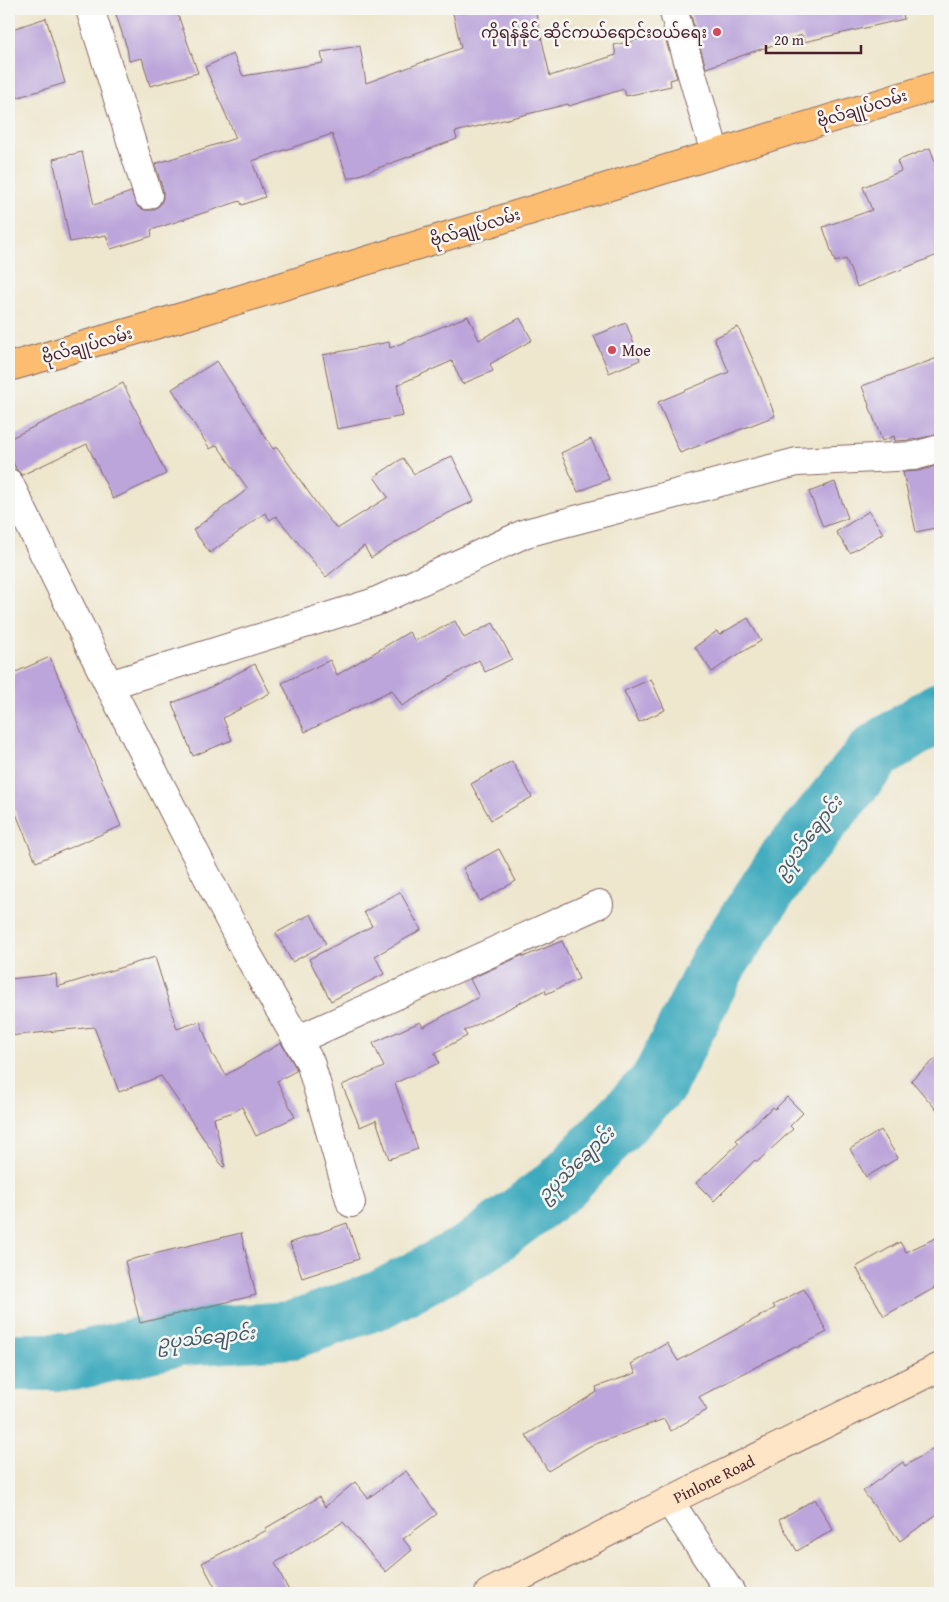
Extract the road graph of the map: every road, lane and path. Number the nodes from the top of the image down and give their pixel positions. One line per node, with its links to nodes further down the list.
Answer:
1 (90, 9): 5 (street)
2 (672, 9): 4 (street)
3 (940, 85): 4 (highway, ဗိုလ်ချုပ်လမ်း)
4 (715, 153): 6 (highway, ဗိုလ်ချုပ်လမ်း)
5 (148, 195)
6 (9, 367)
7 (940, 450): 9 (street)
8 (9, 483): 9 (street)
9 (109, 685): 11 (street)
10 (599, 904): 11 (street)
11 (297, 1040): 12 (street)
12 (351, 1203)
13 (940, 1367): 14 (street, Pinlone Road)
14 (669, 1501): 15 (street, Pinlone Road); 16 (street)
15 (489, 1593)
16 (732, 1593)

